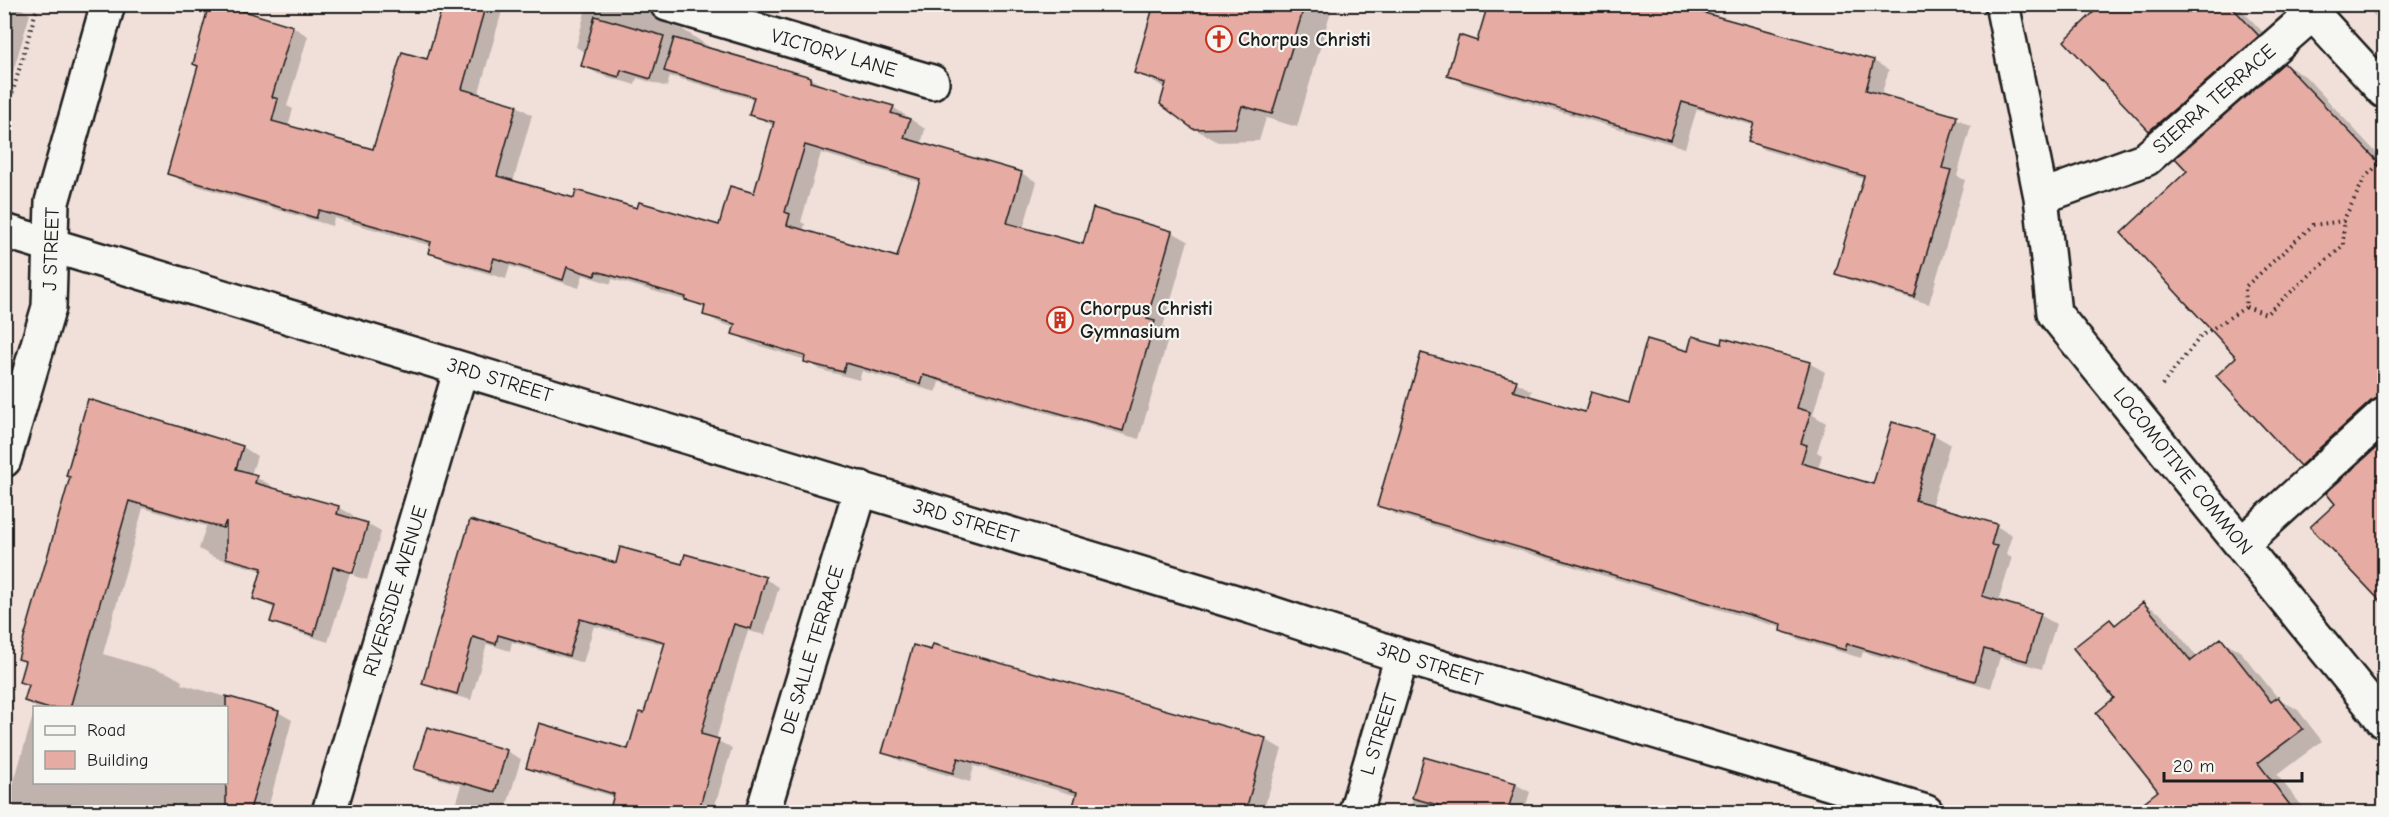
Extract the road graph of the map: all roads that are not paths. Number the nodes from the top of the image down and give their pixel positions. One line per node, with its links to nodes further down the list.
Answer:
1 (108, 4): 9 (street, J STREET)
2 (667, 4): 5 (street, VICTORY LANE)
3 (2002, 4): 7 (street, LOCOMOTIVE COMMON)
4 (2308, 9): 6 (street); 7 (street, SIERRA TERRACE)
5 (932, 82)
6 (2385, 91)
7 (2041, 197): 14 (street, LOCOMOTIVE COMMON)
8 (4, 231): 9 (street, 3RD STREET)
9 (52, 244): 10 (street, 3RD STREET); 12 (street, J STREET)
10 (461, 369): 13 (street, 3RD STREET); 17 (street, RIVERSIDE AVENUE)
11 (2385, 415): 14 (street)
12 (4, 460)
13 (861, 488): 15 (street, 3RD STREET); 18 (street, DE SALLE TERRACE)
14 (2243, 543): 16 (street, LOCOMOTIVE COMMON)
15 (1402, 656): 19 (street, L STREET); 20 (street, 3RD STREET)
16 (2385, 722)
17 (329, 813)
18 (763, 813)
19 (1356, 813)
20 (1926, 813)

